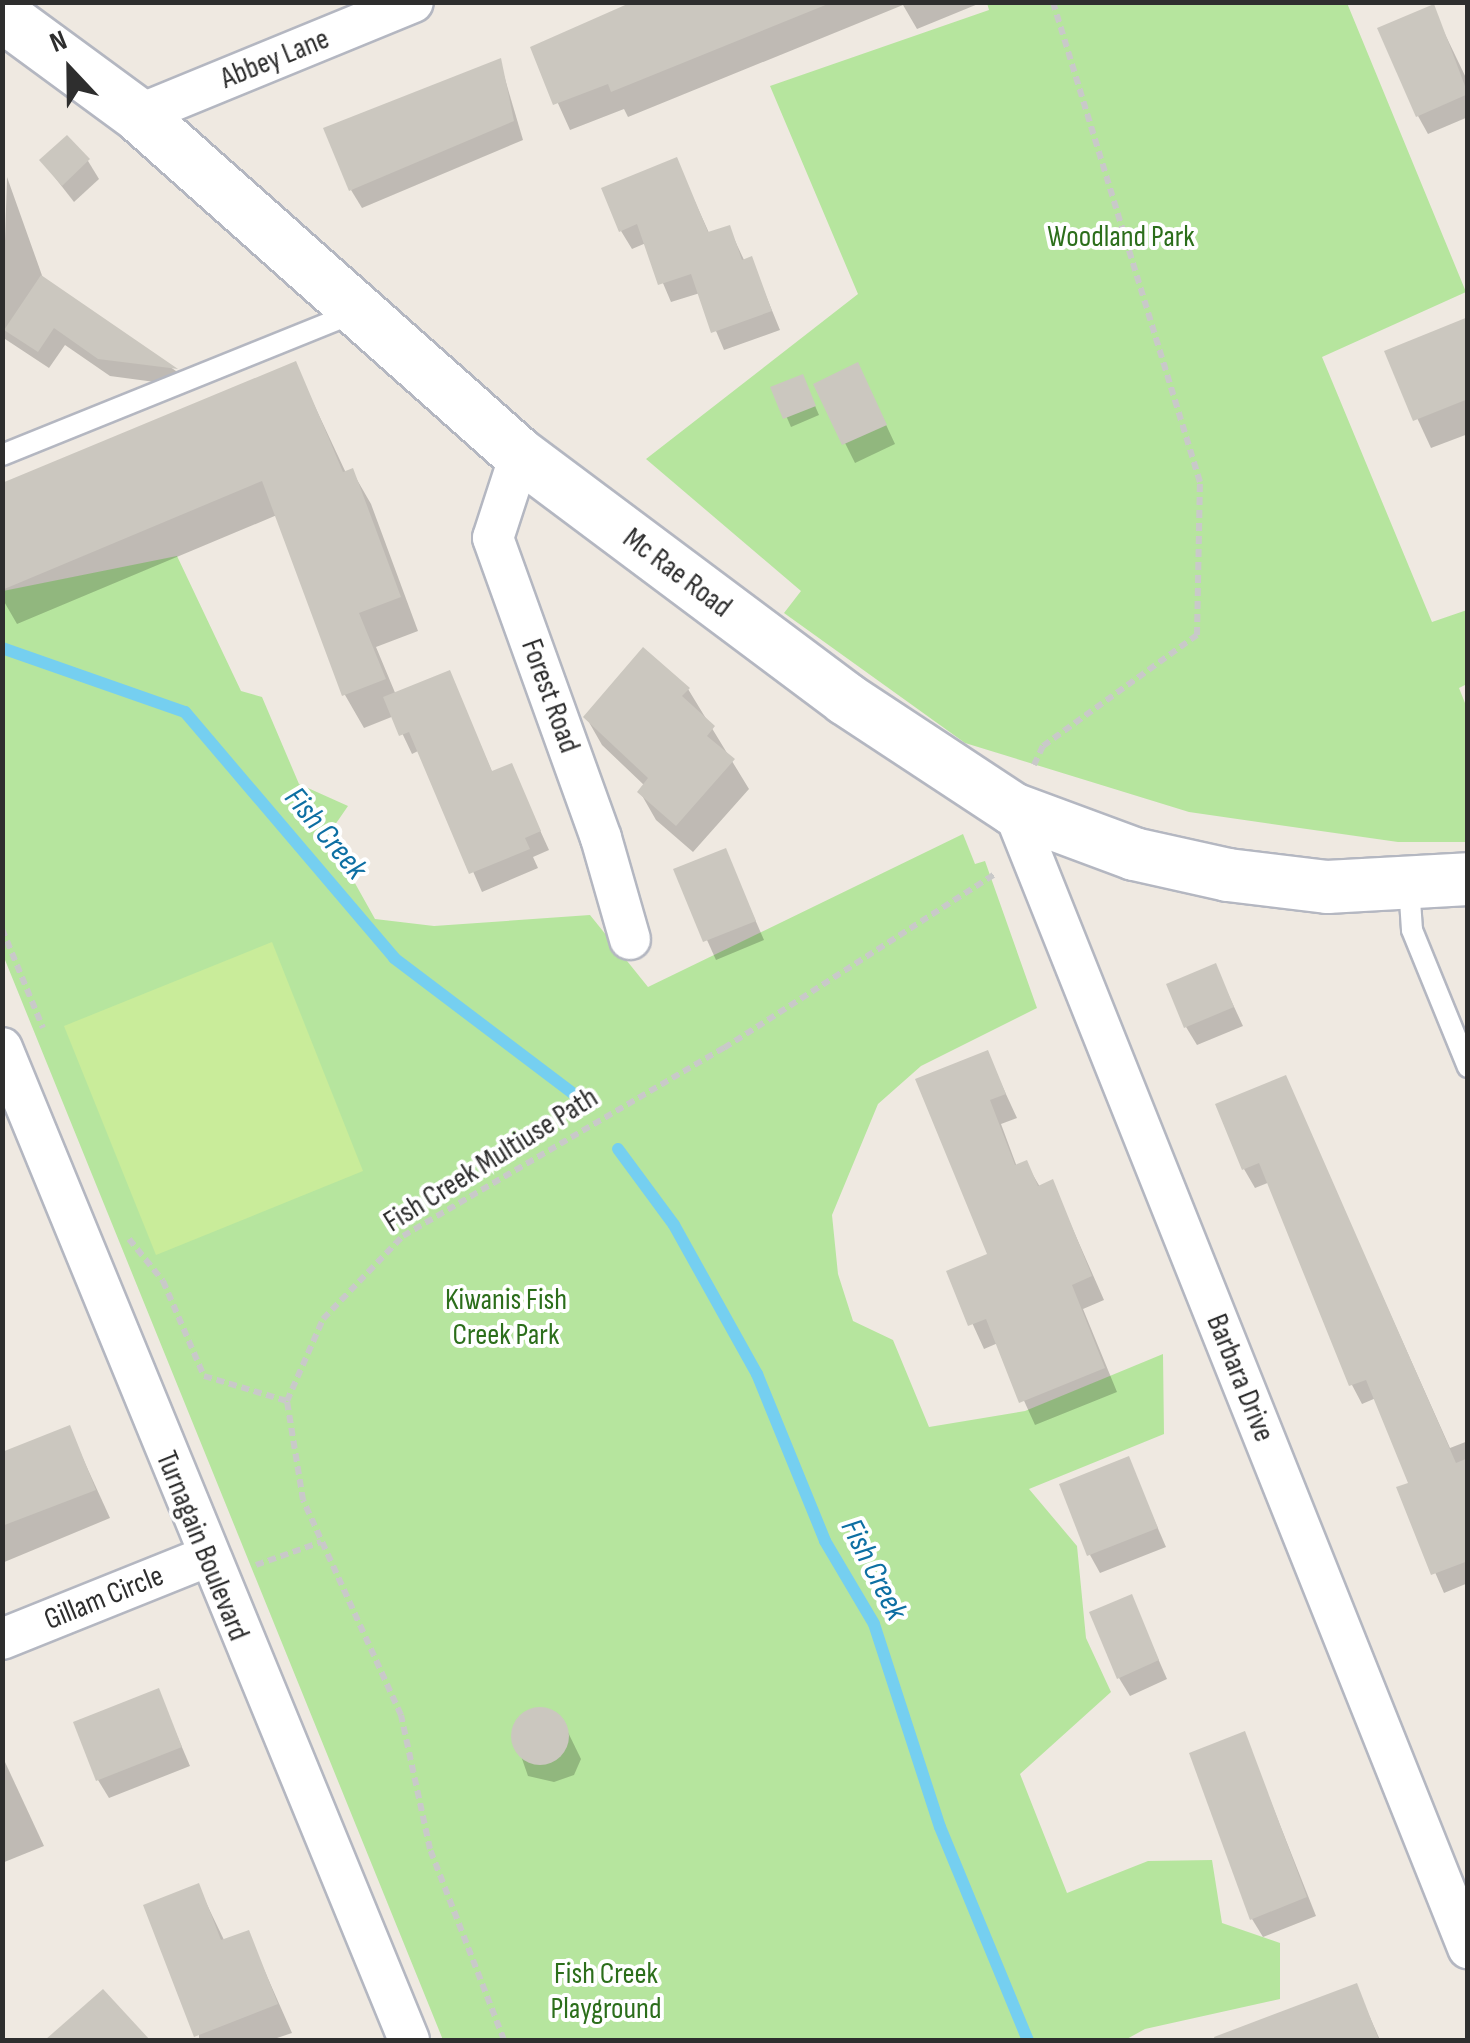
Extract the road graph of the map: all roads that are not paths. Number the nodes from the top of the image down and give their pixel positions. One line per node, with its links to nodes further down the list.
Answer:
1 (412, 2): 3 (street, Abbey Lane)
2 (20, 14): 3 (street, Mc Rae Road)
3 (138, 116): 4 (street, Mc Rae Road)
4 (358, 312): 5 (lane); 6 (street, Mc Rae Road)
5 (2, 455)
6 (520, 456): 7 (street, Mc Rae Road); 10 (street, Forest Road)
7 (1022, 789): 9 (street, Mc Rae Road); 15 (street, Barbara Drive)
8 (1468, 878): 9 (street, Mc Rae Road)
9 (1409, 885): 12 (lane)
10 (630, 939)
11 (2, 1048): 13 (street, Turnagain Boulevard)
12 (1468, 1067)
13 (206, 1556): 14 (street, Gillam Circle); 16 (street, Turnagain Boulevard)
14 (2, 1638)
15 (1468, 1948)
16 (409, 2040)

